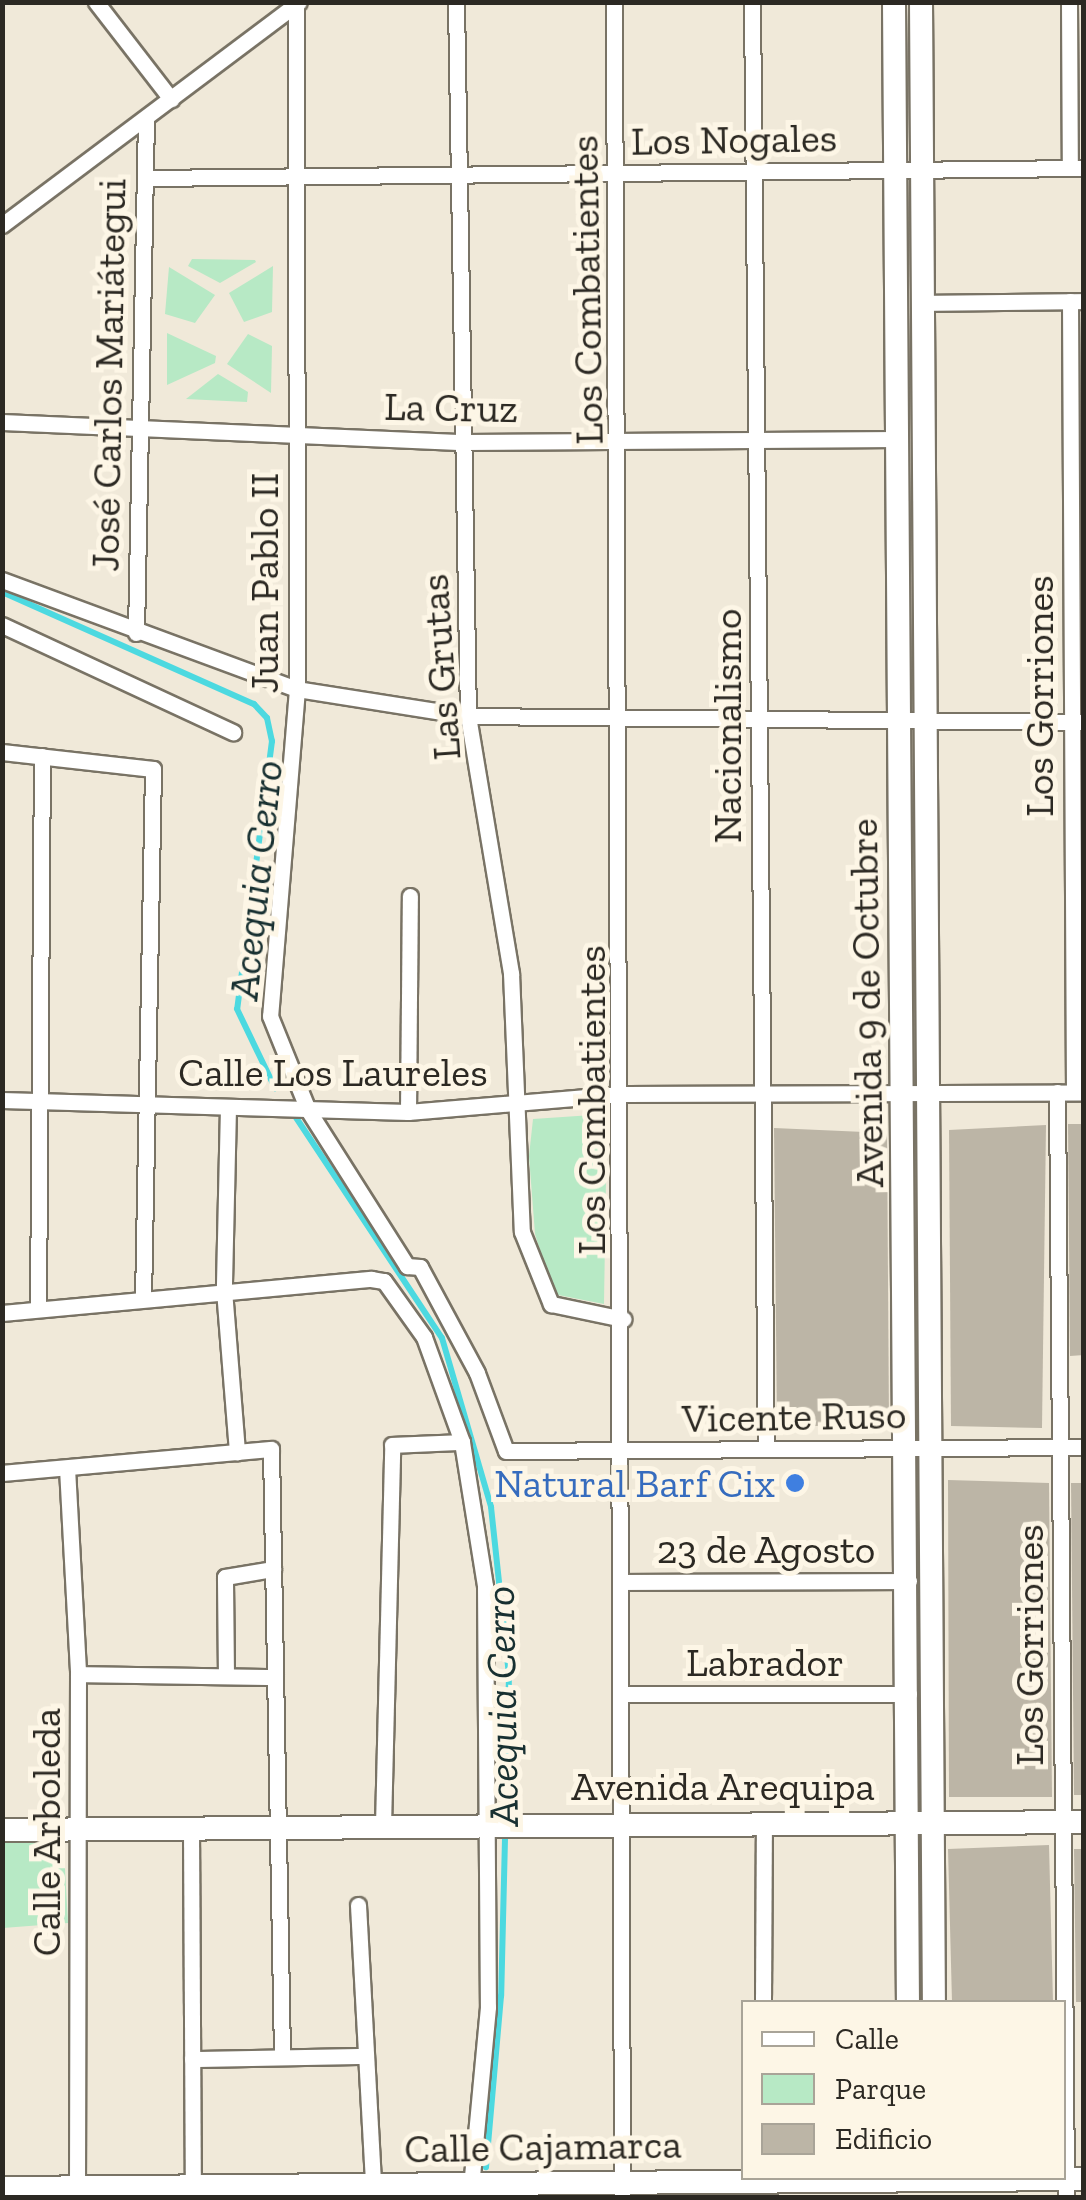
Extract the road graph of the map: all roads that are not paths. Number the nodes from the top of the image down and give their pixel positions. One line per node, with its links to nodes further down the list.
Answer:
1 (96, 2): 12 (street)
2 (269, 2): 10 (street)
3 (456, 2): 19 (street, Las Grutas)
4 (614, 2): 18 (street, Los Combatientes)
5 (752, 2): 17 (street, Nacionalismo)
6 (894, 2): 15 (street, Avenida 9 de Octubre)
7 (921, 2): 16 (street, Avenida 9 de Octubre)
8 (1069, 2): 11 (street)
9 (298, 4): 10 (street); 20 (street, Juan Pablo II)
10 (280, 17): 12 (street)
11 (1076, 29): 14 (street)
12 (171, 99): 13 (street)
13 (146, 118): 21 (street, José Carlos Mariátegui); 23 (street)
14 (1077, 168): 16 (street, Los Nogales)
15 (897, 170): 16 (street, Los Nogales); 17 (street, Los Nogales); 30 (street, Avenida 9 de Octubre)
16 (922, 170): 25 (street, Avenida 9 de Octubre)
17 (754, 171): 18 (street, Los Nogales); 32 (street, Nacionalismo)
18 (617, 173): 19 (street, Los Nogales); 31 (street, Los Combatientes)
19 (460, 174): 20 (street, Los Nogales); 33 (street, Las Grutas)
20 (300, 176): 21 (street, Los Nogales); 28 (street, Juan Pablo II)
21 (145, 178): 27 (street, José Carlos Mariátegui)
22 (2, 202): 23 (street)
23 (8, 221)
24 (1077, 301): 25 (street); 29 (street, Los Gorriones)
25 (923, 303): 44 (street, Avenida 9 de Octubre)
26 (2, 422): 27 (street, La Cruz)
27 (140, 431): 28 (street, La Cruz); 37 (street, José Carlos Mariátegui)
28 (297, 436): 33 (street, La Cruz); 38 (street, Juan Pablo II)
29 (1077, 438): 34 (street, Los Gorriones)
30 (898, 439): 32 (street, La Cruz); 43 (street, Avenida 9 de Octubre)
31 (620, 440): 32 (street, La Cruz); 33 (street, La Cruz); 40 (street, Los Combatientes)
32 (759, 440): 41 (street, Nacionalismo)
33 (464, 442): 39 (street, Las Grutas)
34 (1077, 577): 42 (street, Los Gorriones)
35 (2, 580): 37 (street)
36 (2, 625): 45 (street)
37 (136, 633): 38 (street)
38 (297, 690): 39 (street); 61 (street, Juan Pablo II)
39 (468, 716): 40 (street); 58 (street, Las Grutas)
40 (622, 722): 41 (street); 55 (street, Los Combatientes)
41 (759, 722): 43 (street); 52 (street, Nacionalismo)
42 (1077, 722): 44 (street); 48 (street, Los Gorriones)
43 (901, 723): 44 (street); 53 (street, Avenida 9 de Octubre)
44 (926, 723): 54 (street, Avenida 9 de Octubre)
45 (233, 732)
46 (2, 752): 47 (street)
47 (42, 756): 57 (street); 59 (street)
48 (1078, 868): 50 (street, Los Gorriones)
49 (410, 896): 62 (street)
50 (1078, 932): 51 (street, Los Gorriones)
51 (1072, 1092): 54 (street, Calle Los Laureles); 71 (street, Los Gorriones)
52 (762, 1093): 53 (street, Calle Los Laureles); 55 (street, Calle Los Laureles); 73 (street, Nacionalismo)
53 (905, 1093): 54 (street, Calle Los Laureles); 69 (street, Avenida 9 de Octubre)
54 (931, 1093): 70 (street, Avenida 9 de Octubre)
55 (624, 1094): 58 (street, Calle Los Laureles); 67 (street, Los Combatientes)
56 (2, 1100): 57 (street, Calle Los Laureles)
57 (40, 1101): 59 (street, Calle Los Laureles); 65 (street)
58 (516, 1103): 62 (street, Calle Los Laureles); 67 (street, Las Grutas)
59 (148, 1104): 60 (street, Calle Los Laureles); 64 (street)
60 (228, 1108): 61 (street, Calle Los Laureles); 63 (street)
61 (294, 1110): 62 (street, Calle Los Laureles); 74 (street, Juan Pablo II)
62 (408, 1112)
63 (224, 1290): 64 (street); 68 (street); 75 (street)
64 (144, 1298): 65 (street)
65 (38, 1310): 66 (street)
66 (2, 1313)
67 (623, 1319): 76 (street, Los Combatientes)
68 (462, 1442): 92 (street); 93 (street)
69 (908, 1446): 70 (street, Vicente Ruso); 73 (street, Vicente Ruso); 81 (street, Avenida 9 de Octubre)
70 (933, 1446): 71 (street, Vicente Ruso); 90 (street, Avenida 9 de Octubre)
71 (1060, 1447): 72 (street, Vicente Ruso); 87 (street, Los Gorriones)
72 (1084, 1448)
73 (766, 1449): 76 (street, Vicente Ruso)
74 (506, 1451): 76 (street, Vicente Ruso)
75 (237, 1452): 77 (street); 79 (street)
76 (623, 1452): 80 (street, Los Combatientes)
77 (66, 1468): 78 (street); 82 (street, Calle Arboleda)
78 (2, 1473)
79 (273, 1569): 83 (street); 84 (street)
80 (622, 1582): 81 (street, 23 de Agosto); 85 (street, Los Combatientes)
81 (909, 1582): 86 (street, Avenida 9 de Octubre)
82 (78, 1674): 83 (street); 96 (street, Calle Arboleda)
83 (226, 1676): 84 (street)
84 (275, 1677): 94 (street)
85 (622, 1694): 86 (street, Labrador); 91 (street, Los Combatientes)
86 (909, 1694): 89 (street, Avenida 9 de Octubre)
87 (1073, 1822): 90 (street, Avenida Arequipa); 109 (street, Los Gorriones)
88 (764, 1823): 89 (street, Avenida Arequipa); 91 (street, Avenida Arequipa); 99 (street)
89 (908, 1823): 90 (street, Avenida Arequipa); 100 (street, Avenida 9 de Octubre)
90 (933, 1823): 101 (street, Avenida 9 de Octubre)
91 (622, 1824): 92 (street, Avenida Arequipa); 112 (street, Los Combatientes)
92 (490, 1825): 93 (street, Avenida Arequipa); 111 (street)
93 (383, 1826): 94 (street, Avenida Arequipa)
94 (278, 1827): 95 (street, Avenida Arequipa); 103 (street)
95 (190, 1828): 96 (street, Avenida Arequipa); 104 (street)
96 (80, 1829): 97 (street, Avenida Arequipa); 113 (street, Calle Arboleda)
97 (2, 1830)
98 (358, 1906): 102 (street)
99 (763, 2000)
100 (908, 2000)
101 (934, 2000)
102 (364, 2056): 103 (street); 105 (street)
103 (282, 2057): 104 (street)
104 (192, 2059): 114 (street)
105 (373, 2185): 111 (street, Calle Cajamarca); 114 (street, Calle Cajamarca)
106 (761, 2185): 107 (street, Calle Cajamarca); 112 (street, Calle Cajamarca)
107 (909, 2185): 108 (street, Calle Cajamarca)
108 (934, 2185): 109 (street, Calle Cajamarca)
109 (1072, 2185)
110 (2, 2188): 113 (street, Calle Cajamarca)
111 (488, 2188): 112 (street, Calle Cajamarca)
112 (622, 2190)
113 (78, 2192): 114 (street, Calle Cajamarca)
114 (193, 2192)

